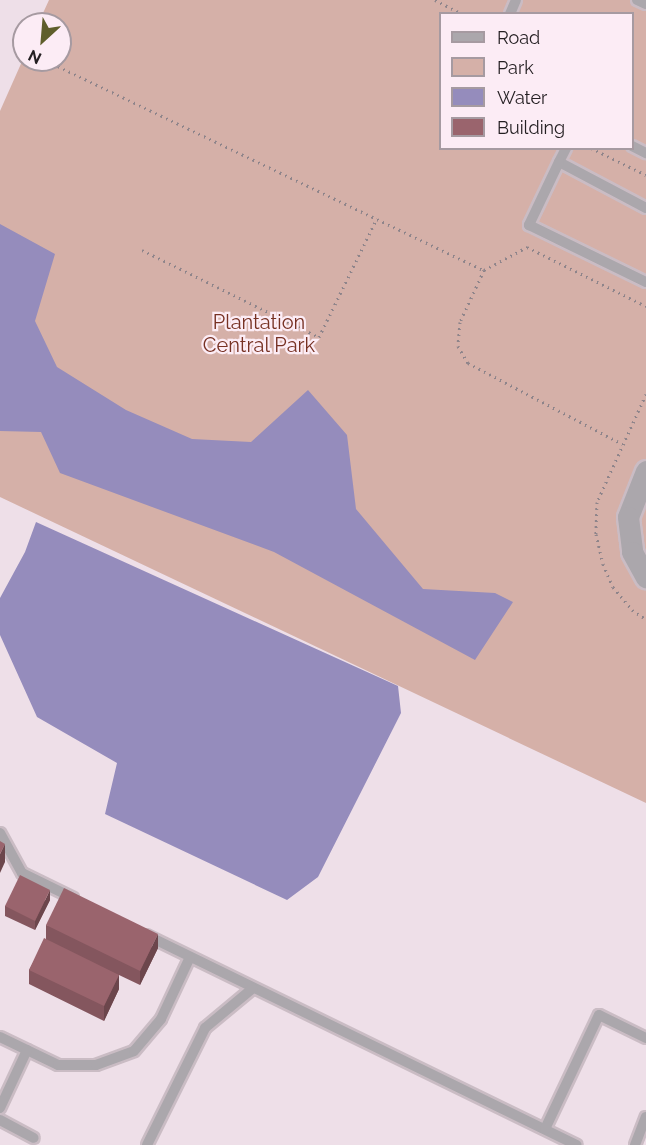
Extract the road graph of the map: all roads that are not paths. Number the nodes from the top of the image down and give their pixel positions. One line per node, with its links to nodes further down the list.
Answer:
1 (638, 0): 2 (lane)
2 (646, 4)
3 (565, 150): 4 (lane)
4 (559, 162): 5 (lane); 6 (lane)
5 (646, 208)
6 (646, 282)
7 (646, 471): 8 (street)
8 (646, 577)
9 (0, 833): 10 (lane)
10 (85, 904)
11 (138, 931): 12 (lane)
12 (190, 957): 13 (lane); 16 (lane)
13 (253, 988): 20 (lane); 22 (lane)
14 (0, 1037): 16 (lane)
15 (646, 1038): 20 (lane)
16 (27, 1050): 17 (lane)
17 (0, 1108)
18 (646, 1117): 24 (lane)
19 (0, 1120): 21 (lane)
20 (545, 1130): 23 (lane)
21 (34, 1138)
22 (147, 1145)
23 (577, 1145)
24 (635, 1145)

